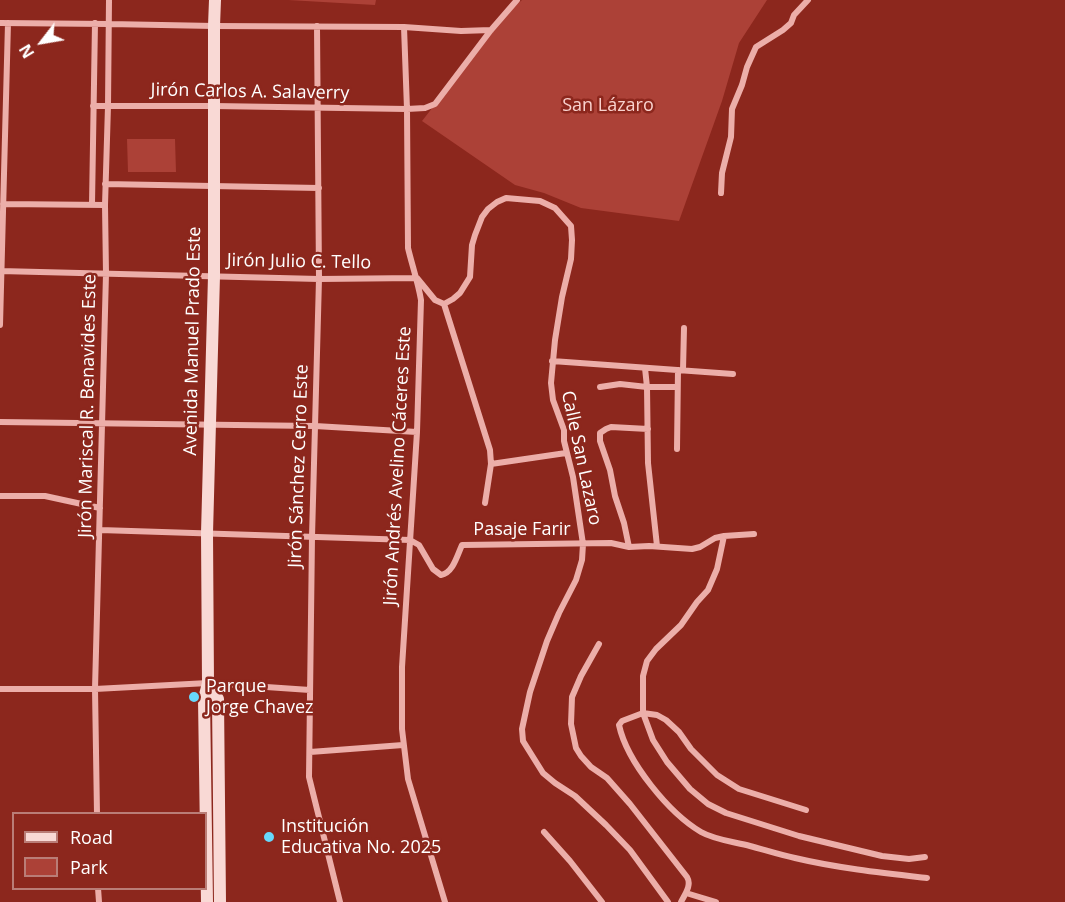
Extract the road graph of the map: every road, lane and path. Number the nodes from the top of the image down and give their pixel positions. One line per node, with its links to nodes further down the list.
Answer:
1 (109, 0): 7 (street, Jirón Mariscal R. Benavides Este)
2 (215, 0): 8 (street, Avenida Manuel Prado Este)
3 (518, 0): 11 (street, Jirón Carlos A. Salaverry)
4 (808, 0): 22 (street)
5 (4, 23): 6 (street); 12 (street)
6 (94, 23): 7 (street); 13 (street)
7 (110, 24): 8 (street); 14 (street, Jirón Mariscal R. Benavides Este)
8 (214, 26): 9 (street); 15 (street, Avenida Manuel Prado Este)
9 (317, 26): 10 (street); 16 (street, Jirón Sánchez Cerro Este)
10 (404, 27): 11 (street); 17 (street, Jirón Andrés Avelino Cáceres Este)
11 (491, 30): 17 (street, Jirón Carlos A. Salaverry)
12 (3, 86): 21 (street)
13 (93, 106): 14 (street, Jirón Carlos A. Salaverry); 24 (street)
14 (108, 106): 15 (street, Jirón Carlos A. Salaverry); 18 (street, Jirón Mariscal R. Benavides Este)
15 (214, 106): 16 (street, Jirón Carlos A. Salaverry); 19 (street, Avenida Manuel Prado Este)
16 (318, 108): 17 (street, Jirón Carlos A. Salaverry); 20 (street, Jirón Sánchez Cerro Este)
17 (407, 110): 29 (street, Jirón Andrés Avelino Cáceres Este)
18 (105, 184): 19 (street); 25 (street, Jirón Mariscal R. Benavides Este)
19 (214, 186): 20 (street); 28 (street, Avenida Manuel Prado Este)
20 (319, 188): 30 (street, Jirón Sánchez Cerro Este)
21 (2, 194): 23 (street)
22 (721, 194)
23 (3, 204): 24 (street); 26 (street)
24 (92, 204): 25 (street)
25 (105, 204): 27 (street, Jirón Mariscal R. Benavides Este)
26 (1, 271): 27 (street, Jirón Julio C. Tello); 32 (street)
27 (106, 273): 28 (street, Jirón Julio C. Tello); 42 (street, Jirón Mariscal R. Benavides Este)
28 (214, 276): 30 (street, Jirón Julio C. Tello); 43 (street, Avenida Manuel Prado Este)
29 (417, 278): 30 (street, Jirón Julio C. Tello); 31 (street); 46 (street, Jirón Andrés Avelino Cáceres Este)
30 (319, 279): 44 (street, Jirón Sánchez Cerro Este)
31 (444, 304): 34 (street, Calle San Lazaro); 49 (street)
32 (0, 325)
33 (684, 328): 36 (street)
34 (552, 361): 35 (street); 48 (street, Calle San Lazaro)
35 (645, 368): 36 (street); 39 (street)
36 (680, 370): 37 (street); 40 (street)
37 (733, 374)
38 (600, 387): 39 (street)
39 (647, 387): 40 (street); 45 (street)
40 (677, 387): 47 (street)
41 (0, 422): 42 (street)
42 (103, 423): 43 (street); 52 (street, Jirón Mariscal R. Benavides Este)
43 (210, 424): 44 (street); 54 (street, Avenida Manuel Prado Este)
44 (315, 426): 46 (street); 57 (street, Jirón Sánchez Cerro Este)
45 (648, 429): 60 (street); 61 (street)
46 (417, 432): 58 (street, Jirón Andrés Avelino Cáceres Este)
47 (677, 449)
48 (566, 453): 49 (street); 59 (street, Calle San Lazaro)
49 (491, 464): 51 (street)
50 (0, 496): 52 (street)
51 (485, 503)
52 (100, 508): 53 (street, Jirón Mariscal R. Benavides Este)
53 (100, 530): 54 (street); 64 (street, Jirón Mariscal R. Benavides Este)
54 (207, 533): 57 (street); 63 (street, Avenida Manuel Prado Este)
55 (754, 534): 56 (street, Pasaje Farir)
56 (724, 536): 60 (street, Pasaje Farir); 67 (street)
57 (312, 537): 58 (street); 66 (street, Jirón Sánchez Cerro Este)
58 (410, 540): 59 (street, Pasaje Farir); 68 (street, Jirón Andrés Avelino Cáceres Este)
59 (583, 544): 61 (street, Pasaje Farir); 81 (street, Calle San Lazaro)
60 (657, 546): 61 (street, Pasaje Farir)
61 (629, 547)
62 (599, 644): 76 (street)
63 (208, 683): 64 (street); 66 (street); 72 (street, Avenida Manuel Prado Este); 77 (street, Avenida Manuel Prado Este)
64 (95, 689): 65 (street); 71 (street, Jirón Mariscal R. Benavides Este)
65 (0, 690)
66 (310, 690): 69 (street, Jirón Sánchez Cerro Este)
67 (643, 713): 70 (street); 74 (street); 75 (street)
68 (403, 745): 69 (street); 79 (street, Jirón Andrés Avelino Cáceres Este)
69 (310, 752): 78 (street, Jirón Sánchez Cerro Este)
70 (806, 810)
71 (97, 812)
72 (206, 812)
73 (544, 832): 80 (street)
74 (926, 857)
75 (927, 878)
76 (686, 893): 82 (street); 83 (street)
77 (220, 902)
78 (340, 902)
79 (445, 902)
80 (602, 902)
81 (668, 902)
82 (681, 902)
83 (716, 902)

